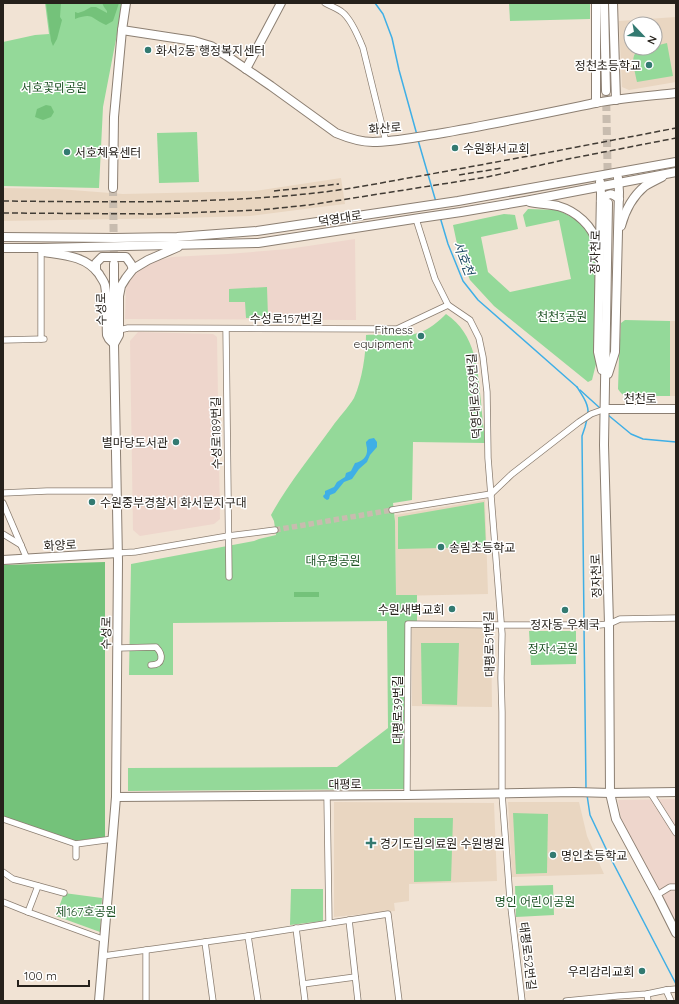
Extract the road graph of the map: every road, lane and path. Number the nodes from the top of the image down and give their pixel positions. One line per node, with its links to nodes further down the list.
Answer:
1 (126, 3): 7 (street)
2 (282, 3): 8 (street)
3 (325, 3): 13 (street)
4 (596, 3): 12 (street)
5 (604, 3): 9 (street)
6 (613, 3): 11 (street)
7 (122, 30): 8 (street, 화산로); 21 (street)
8 (246, 69): 13 (street, 화산로)
9 (606, 91)
10 (676, 92): 11 (street, 화산로)
11 (616, 100): 12 (street, 화산로)
12 (596, 103): 13 (street, 화산로)
13 (386, 142)
14 (676, 162): 15 (street, 덕영대로)
15 (617, 172): 18 (street, 덕영대로); 19 (street)
16 (676, 172): 17 (street, 덕영대로)
17 (667, 174): 19 (street, 덕영대로); 27 (street)
18 (600, 175): 20 (street); 26 (street, 덕영대로)
19 (619, 183): 20 (street, 덕영대로); 22 (street)
20 (601, 187): 23 (street, 덕영대로); 24 (street)
21 (113, 188)
22 (619, 198): 24 (street); 27 (street)
23 (525, 202): 25 (street, 덕영대로); 31 (street)
24 (604, 202): 31 (street); 40 (street, 정자천로)
25 (418, 218): 28 (street, 덕영대로); 35 (street, 덕영대로639번길)
26 (3, 237)
27 (618, 238): 40 (street)
28 (182, 245): 30 (street, 덕영대로); 33 (street)
29 (3, 248): 30 (street)
30 (41, 250): 34 (street); 38 (street)
31 (599, 254): 40 (street)
32 (114, 264): 39 (street, 수성로)
33 (133, 269): 34 (street); 37 (street)
34 (96, 270): 39 (street)
35 (448, 305): 36 (street, 수성로157번길); 45 (street, 덕영대로639번길)
36 (226, 329): 37 (street, 수성로157번길); 50 (street, 수성로189번길)
37 (119, 330): 39 (street)
38 (3, 340)
39 (114, 344): 43 (street, 수성로)
40 (605, 382): 42 (street, 정자천로)
41 (676, 409): 42 (street, 천천로)
42 (605, 410): 45 (street); 57 (street, 정자천로)
43 (117, 491): 44 (street); 52 (street, 수성로)
44 (3, 493)
45 (491, 494): 47 (street); 58 (street, 대평로51번길)
46 (3, 503): 51 (street)
47 (392, 510)
48 (275, 530): 50 (street)
49 (3, 534): 51 (street)
50 (228, 536): 52 (street); 55 (street, 수성로189번길)
51 (21, 545): 53 (street)
52 (118, 554): 53 (street, 화양로); 59 (street, 수성로)
53 (26, 559): 54 (street, 화양로)
54 (3, 560)
55 (229, 577)
56 (676, 618): 57 (street)
57 (609, 624): 58 (street); 63 (street, 정자천로)
58 (500, 625): 64 (street, 대평로51번길); 65 (street, 대평로39번길)
59 (118, 648): 60 (street); 67 (street, 수성로)
60 (150, 665)
61 (650, 792): 62 (street); 63 (street); 69 (street)
62 (676, 792)
63 (610, 793): 64 (street, 대평로); 77 (street, 정자천로)
64 (502, 794): 65 (street, 대평로); 101 (street, 태평로52번길)
65 (407, 795): 66 (street, 대평로)
66 (327, 796): 67 (street, 대평로); 81 (street)
67 (116, 798): 70 (street, 수성로)
68 (3, 820): 71 (street)
69 (676, 833)
70 (113, 839): 71 (street); 85 (street, 수성로)
71 (76, 844): 72 (street)
72 (76, 857)
73 (3, 872): 74 (street)
74 (38, 886): 76 (street); 79 (street)
75 (676, 887): 77 (street)
76 (64, 892)
77 (657, 895): 83 (street, 정자천로)
78 (3, 902): 79 (street)
79 (28, 912): 85 (street)
80 (349, 920): 81 (street); 89 (street); 100 (street)
81 (329, 923): 82 (street)
82 (296, 928): 84 (street); 90 (street)
83 (676, 933)
84 (248, 936): 86 (street); 97 (street)
85 (105, 940): 88 (street, 수성로)
86 (205, 942): 87 (street); 96 (street)
87 (146, 950): 88 (street); 95 (street)
88 (103, 956): 94 (street, 수성로)
89 (355, 977): 90 (street); 99 (street)
90 (303, 984): 98 (street)
91 (676, 988): 92 (street)
92 (666, 990): 93 (street); 104 (street)
93 (647, 994): 102 (street); 103 (street)
94 (99, 1001)
95 (146, 1001)
96 (213, 1001)
97 (258, 1001)
98 (305, 1001)
99 (358, 1001)
100 (399, 1001)
101 (522, 1001)
102 (570, 1001)
103 (648, 1001)
104 (671, 1001)

